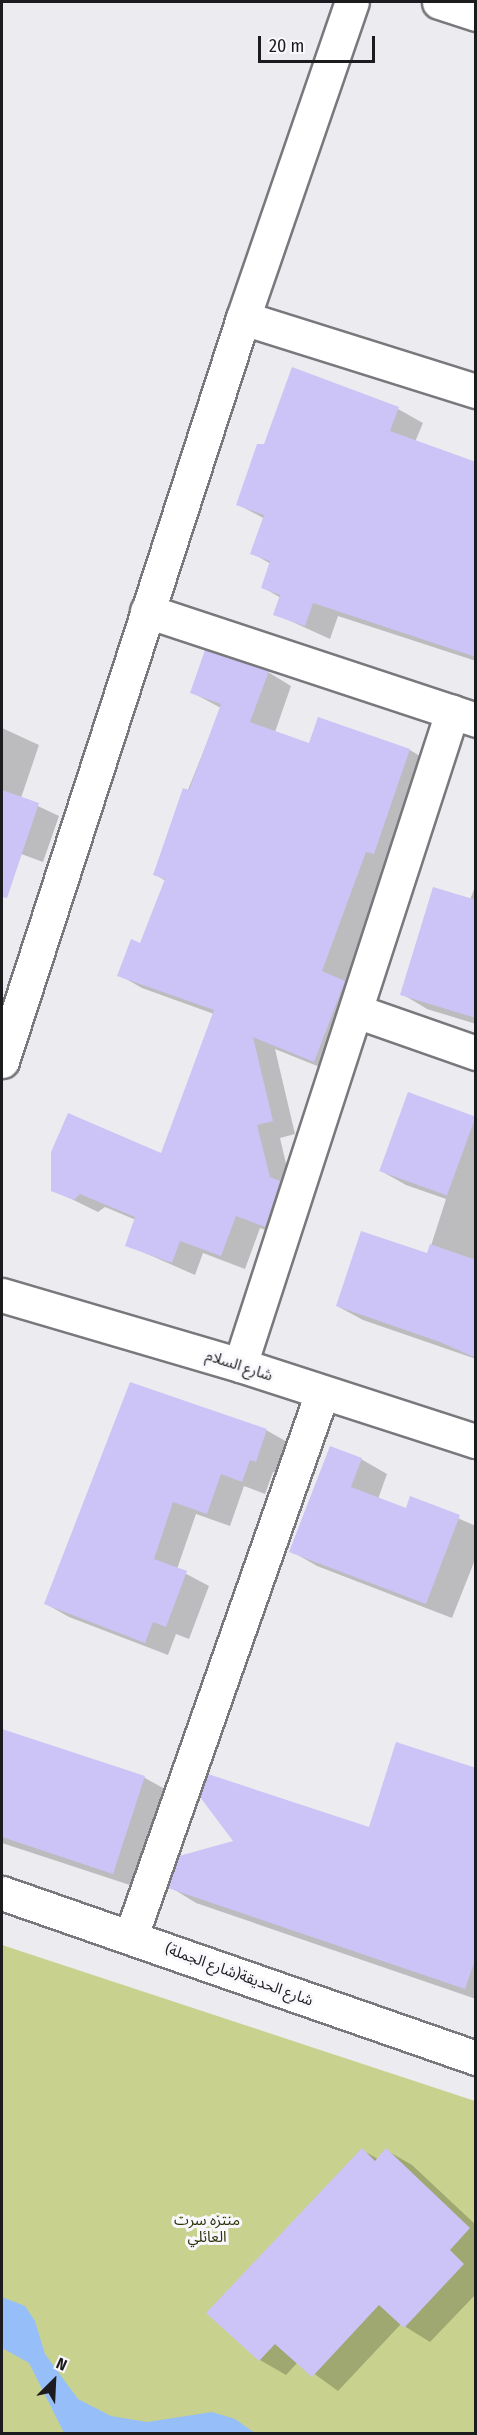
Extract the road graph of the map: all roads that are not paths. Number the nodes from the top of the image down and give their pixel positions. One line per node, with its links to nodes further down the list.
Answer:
1 (352, 2): 4 (street)
2 (439, 2): 3 (street)
3 (476, 14)
4 (243, 318): 5 (street); 6 (street)
5 (476, 391)
6 (147, 611): 7 (street); 9 (street)
7 (464, 716): 8 (street)
8 (356, 1011): 10 (street); 13 (street)
9 (6, 1026): 11 (street)
10 (476, 1053)
11 (2, 1061)
12 (2, 1295): 13 (street, شارع السلام)
13 (240, 1365): 14 (street, شارع السلام)
14 (322, 1393): 15 (street, شارع السلام); 17 (street)
15 (476, 1441)
16 (2, 1893): 17 (street, شارع الحديقة(شارع الجملة))
17 (131, 1936): 18 (street, شارع الحديقة(شارع الجملة))
18 (476, 2058)

